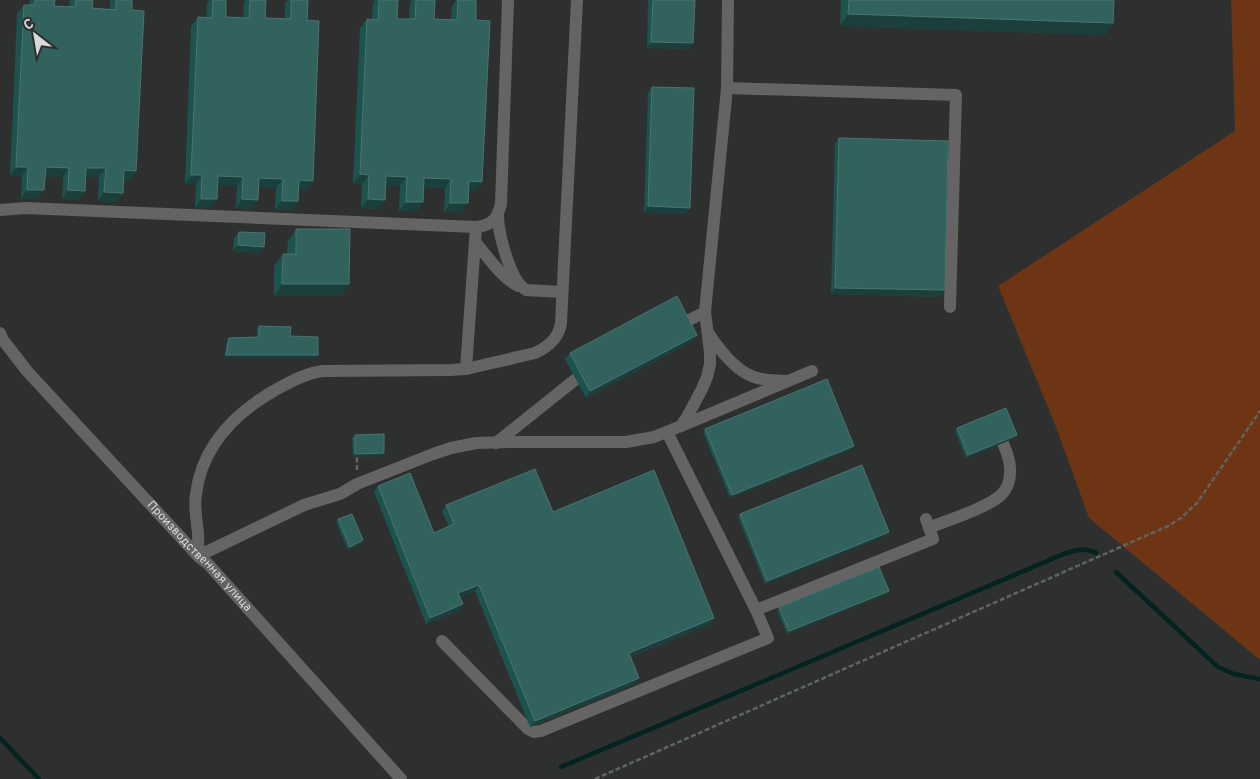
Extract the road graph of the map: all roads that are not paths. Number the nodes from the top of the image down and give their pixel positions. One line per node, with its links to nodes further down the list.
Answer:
1 (508, 0): 6 (street)
2 (577, 0): 10 (street)
3 (728, 0): 4 (street)
4 (727, 88): 11 (street); 12 (street)
5 (0, 210): 7 (street)
6 (498, 214): 7 (street); 9 (street)
7 (476, 227): 8 (street)
8 (475, 242): 9 (street); 16 (street)
9 (524, 289): 10 (street)
10 (562, 292): 16 (street)
11 (950, 307)
12 (705, 312): 13 (street); 14 (street)
13 (683, 323)
14 (708, 332): 19 (street); 20 (street)
15 (0, 333): 24 (street, Производственная улица)
16 (466, 369): 24 (street)
17 (812, 371): 19 (street)
18 (576, 379): 22 (street)
19 (790, 381): 20 (street)
20 (681, 426): 21 (street)
21 (667, 432): 22 (street); 25 (street)
22 (496, 442): 24 (street)
23 (1003, 443): 25 (street)
24 (198, 556): 27 (street, Производственная улица)
25 (756, 610): 26 (street)
26 (442, 641)
27 (401, 779)

